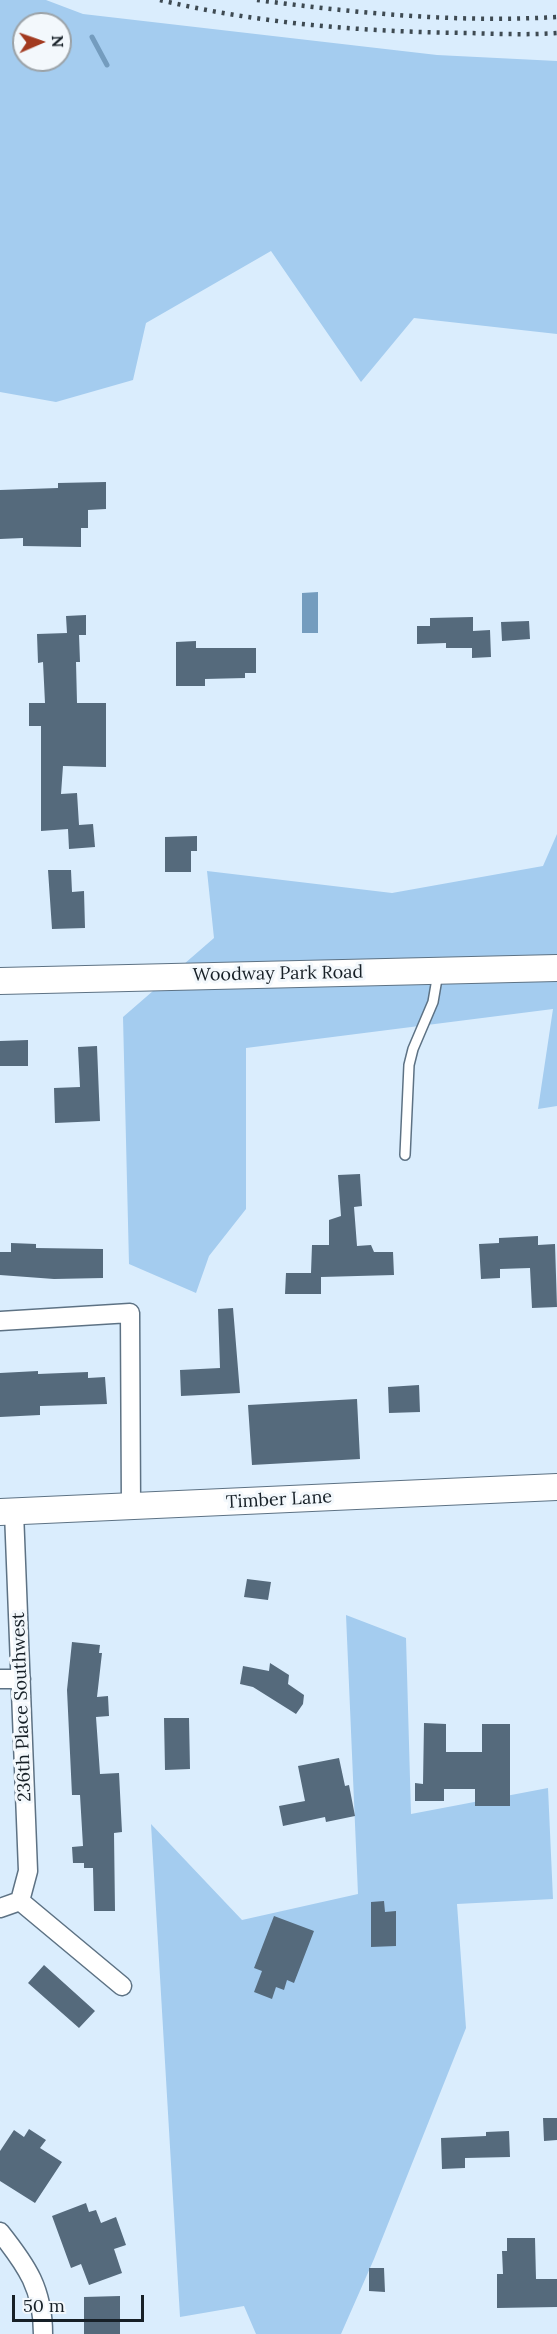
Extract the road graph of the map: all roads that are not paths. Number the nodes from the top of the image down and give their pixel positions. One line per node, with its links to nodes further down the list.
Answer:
1 (557, 968): 2 (street, Woodway Park Road)
2 (439, 971): 3 (street, Woodway Park Road); 4 (lane)
3 (0, 981)
4 (405, 1155)
5 (0, 1321): 7 (street)
6 (557, 1487): 7 (street, Timber Lane)
7 (131, 1507): 8 (street, Timber Lane)
8 (7, 1512): 10 (street, 236th Place Southwest)
9 (0, 1679): 10 (street)
10 (21, 1679): 11 (street, 236th Place Southwest)
11 (20, 1901): 12 (street); 13 (street)
12 (0, 1908)
13 (122, 1986)
14 (0, 2232): 15 (street)
15 (43, 2334)

